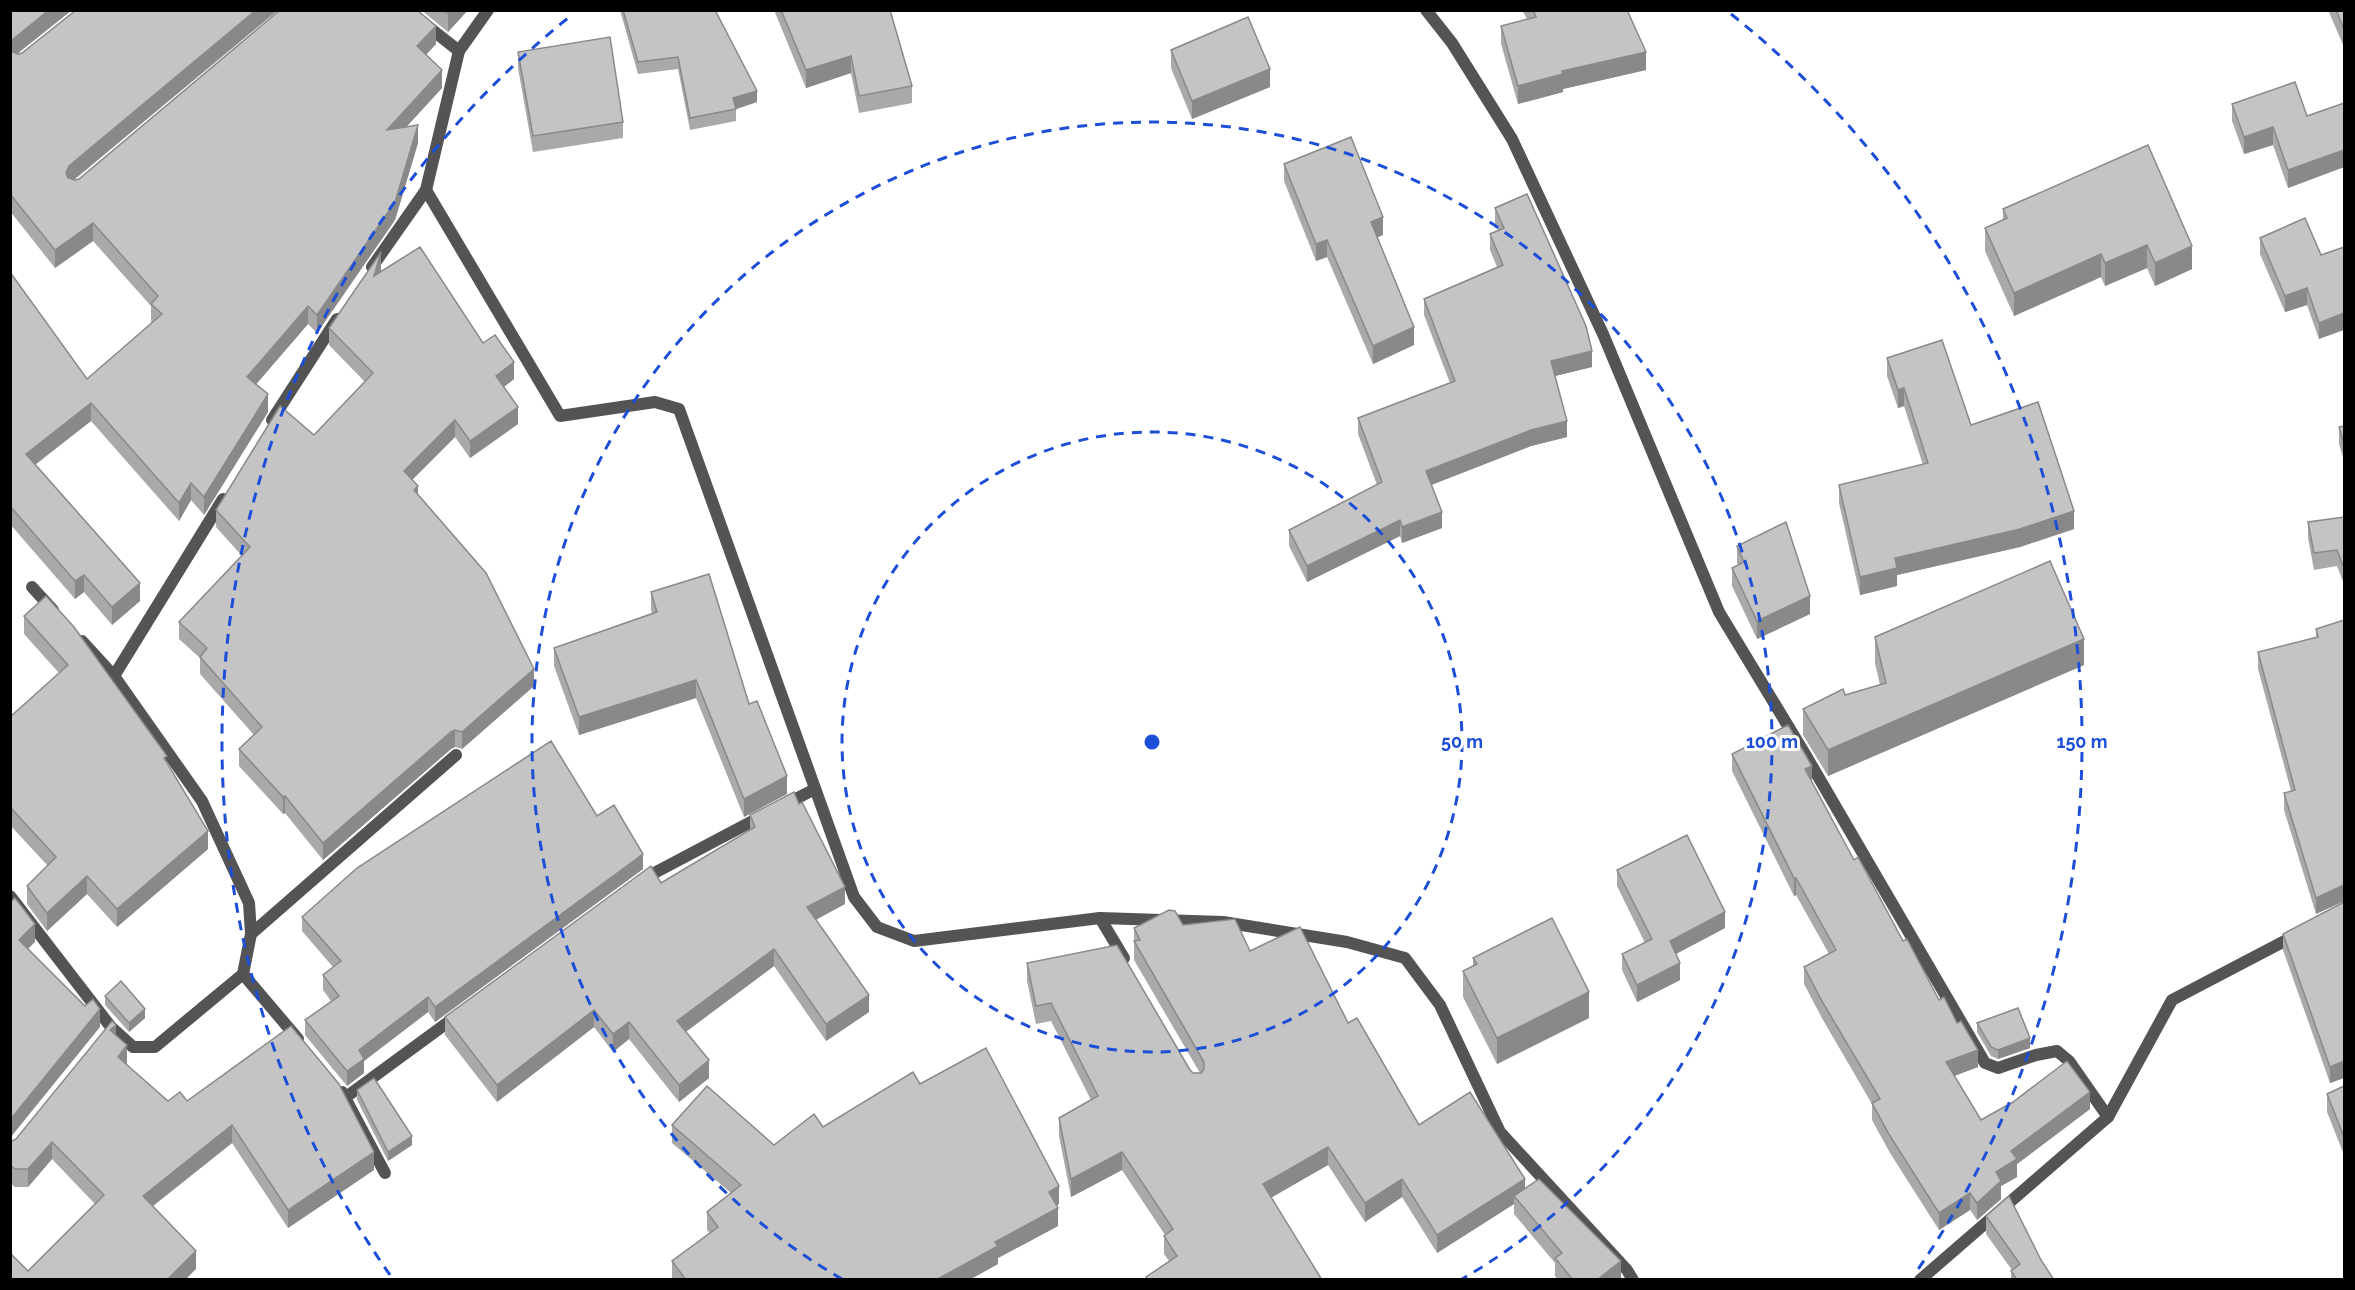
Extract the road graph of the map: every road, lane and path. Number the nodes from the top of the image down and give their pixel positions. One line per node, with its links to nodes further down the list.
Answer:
1 (406, 10): 4 (street)
2 (488, 10): 4 (street)
3 (1426, 10): 27 (street)
4 (459, 51): 5 (street)
5 (426, 190): 6 (street); 15 (street)
6 (365, 278)
7 (345, 307): 8 (street)
8 (264, 433)
9 (228, 491): 13 (street)
10 (32, 587): 11 (street)
11 (62, 619)
12 (77, 635): 13 (street)
13 (114, 675): 20 (street)
14 (456, 755): 20 (street)
15 (815, 789): 16 (street); 18 (street)
16 (630, 889)
17 (10, 896): 22 (street)
18 (1100, 918): 21 (street); 29 (street)
19 (2304, 930): 27 (street)
20 (251, 934): 22 (street)
21 (1131, 970)
22 (243, 974): 24 (street)
23 (469, 1006): 26 (street)
24 (309, 1053)
25 (331, 1079): 26 (street)
26 (346, 1096): 28 (street)
27 (2108, 1117): 30 (street)
28 (385, 1173)
29 (1633, 1280)
30 (1920, 1280)

